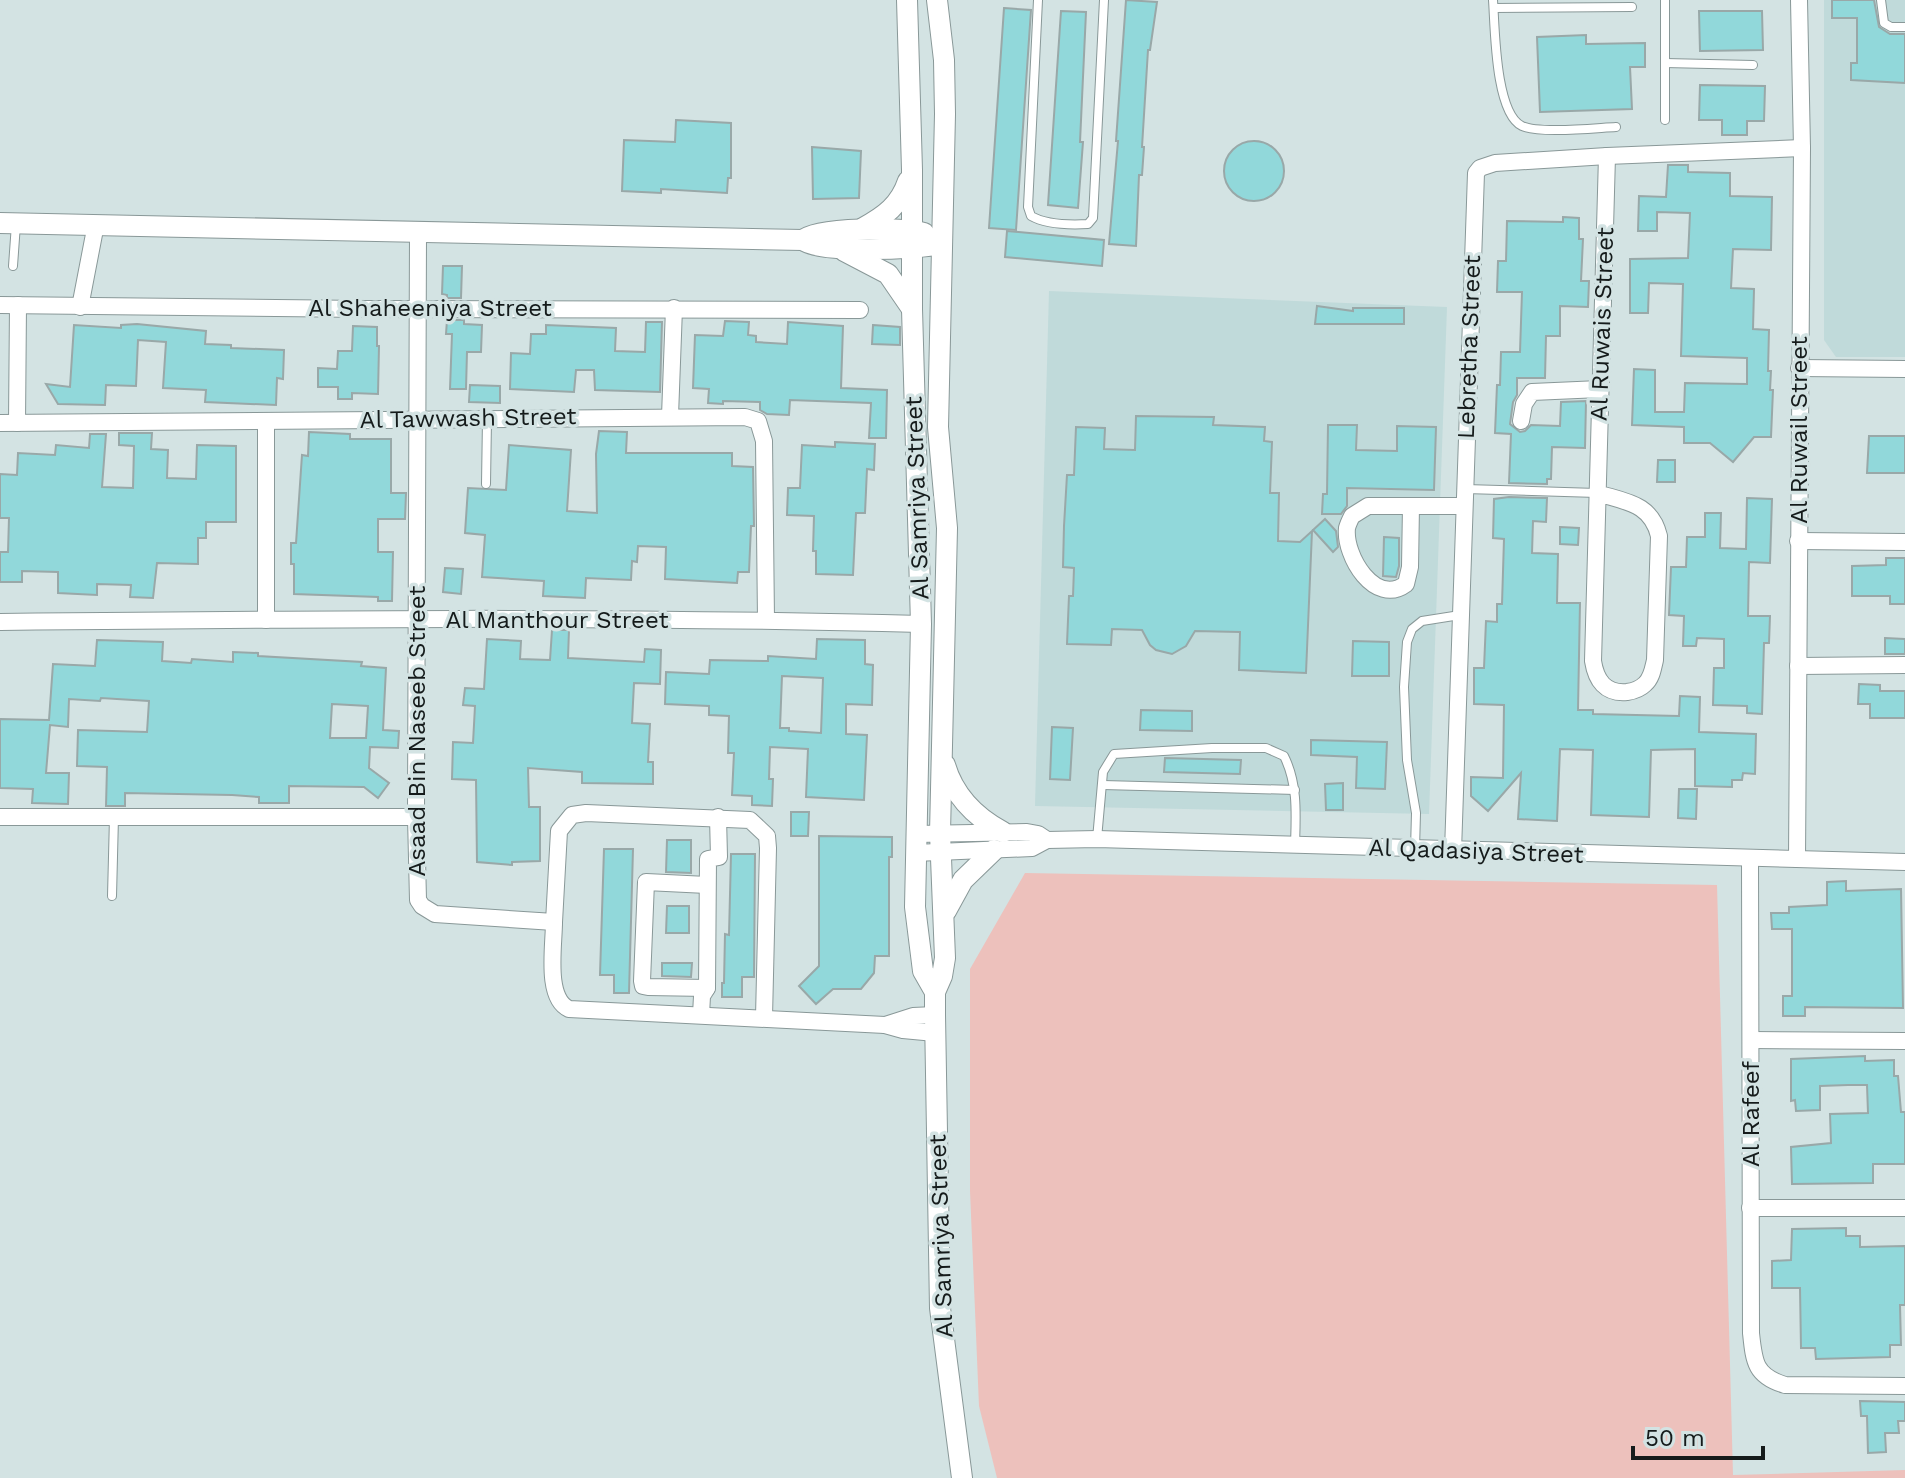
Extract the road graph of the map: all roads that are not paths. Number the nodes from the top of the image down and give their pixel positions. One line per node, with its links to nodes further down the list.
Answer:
1 (907, 0): 19 (street, Al Samriya Street)
2 (937, 0): 12 (street, Al Samriya Street)
3 (945, 0): 12 (street)
4 (1038, 0): 5 (lane)
5 (1104, 0)
6 (1665, 0): 13 (lane)
7 (1799, 0): 17 (street, Al Ruwail Street)
8 (1881, 0): 11 (lane)
9 (1494, 4): 10 (lane); 16 (lane)
10 (1632, 7)
11 (1905, 27)
12 (944, 60): 26 (street, Al Samriya Street)
13 (1665, 63): 14 (lane); 15 (lane)
14 (1753, 65)
15 (1665, 120)
16 (1616, 127)
17 (1802, 148): 18 (street, Lebretha Street); 36 (street, Al Ruwail Street)
18 (1607, 156): 38 (street, Al Ruwais Street); 47 (street, Lebretha Street)
19 (912, 170): 22 (street); 24 (street, Al Samriya Street)
20 (8, 223): 21 (street); 28 (lane)
21 (96, 224): 23 (street); 31 (street)
22 (860, 229): 24 (street); 25 (street)
23 (418, 234): 25 (street); 33 (street, Asaad Bin Naseeb Street)
24 (911, 239): 26 (street); 27 (street); 34 (street, Al Samriya Street)
25 (803, 240): 27 (street)
26 (942, 244): 59 (street, Al Samriya Street)
27 (837, 247): 34 (street)
28 (13, 266)
29 (0, 305): 30 (street, Al Shaheeniya Street)
30 (18, 305): 31 (street, Al Shaheeniya Street); 44 (street, Al Tawwash Street)
31 (80, 307): 33 (street, Al Shaheeniya Street)
32 (674, 308): 33 (street, Al Shaheeniya Street); 35 (street, Al Shaheeniya Street); 39 (street)
33 (419, 309): 41 (street, Asaad Bin Naseeb Street)
34 (912, 309): 56 (street, Al Samriya Street)
35 (860, 310)
36 (1799, 368): 37 (street); 49 (street, Al Ruwail Street)
37 (1905, 369)
38 (1600, 389): 43 (street); 46 (street, Al Ruwais Street)
39 (670, 416): 40 (street, Al Tawwash Street); 54 (street, Al Tawwash Street)
40 (487, 418): 41 (street, Al Tawwash Street); 45 (lane)
41 (418, 419): 42 (street, Al Tawwash Street); 53 (street, Asaad Bin Naseeb Street)
42 (266, 421): 44 (street, Al Tawwash Street); 52 (street)
43 (1521, 421)
44 (8, 423)
45 (486, 484)
46 (1597, 493): 46 (street, Al Ruwais Street); 47 (lane)
47 (1464, 498): 48 (street); 51 (street, Lebretha Street)
48 (1411, 506): 48 (street)
49 (1798, 541): 50 (street); 58 (street, Al Ruwail Street)
50 (1905, 542)
51 (1460, 615): 71 (lane); 72 (street, Lebretha Street)
52 (266, 620): 53 (street, Al Manthour Street); 55 (street, Al Manthour Street)
53 (417, 620): 54 (street, Al Manthour Street); 64 (street, Asaad Bin Naseeb Street)
54 (766, 620): 56 (street, Al Manthour Street)
55 (0, 622)
56 (921, 624): 69 (street, Al Samriya Street)
57 (1905, 665): 58 (street)
58 (1798, 666): 74 (street, Al Ruwail Street)
59 (942, 756): 67 (street); 68 (street, Al Samriya Street)
60 (1103, 785): 61 (lane); 61 (lane); 66 (lane)
61 (1295, 790): 70 (lane)
62 (0, 817): 63 (street)
63 (114, 817): 64 (street); 77 (lane)
64 (416, 817): 79 (street, Asaad Bin Naseeb Street)
65 (718, 817): 76 (street); 79 (street); 83 (street)
66 (1097, 839): 67 (street, Al Qadasiya Street); 70 (street, Al Qadasiya Street)
67 (998, 841): 68 (street, Al Qadasiya Street); 78 (street)
68 (941, 842): 69 (street, Al Qadasiya Street); 78 (street, Al Samriya Street)
69 (915, 843): 81 (street, Al Samriya Street)
70 (1295, 846): 71 (street, Al Qadasiya Street)
71 (1415, 849): 72 (street, Al Qadasiya Street)
72 (1453, 851): 73 (street, Al Qadasiya Street)
73 (1750, 859): 74 (street, Al Qadasiya Street); 85 (street, Al Rafeef)
74 (1797, 859): 75 (street, Al Qadasiya Street)
75 (1905, 862)
76 (707, 885): 80 (street); 80 (street)
77 (112, 896)
78 (945, 919): 81 (street, Al Samriya Street)
79 (554, 922): 82 (street)
80 (707, 988): 82 (street)
81 (935, 992): 84 (street, Al Samriya Street)
82 (701, 1015): 83 (street)
83 (764, 1017): 84 (street)
84 (935, 1024): 90 (street, Al Samriya Street)
85 (1751, 1040): 86 (street); 87 (street, Al Rafeef)
86 (1905, 1041)
87 (1750, 1208): 88 (street); 89 (street, Al Rafeef)
88 (1905, 1208)
89 (1905, 1386)
90 (962, 1478)

